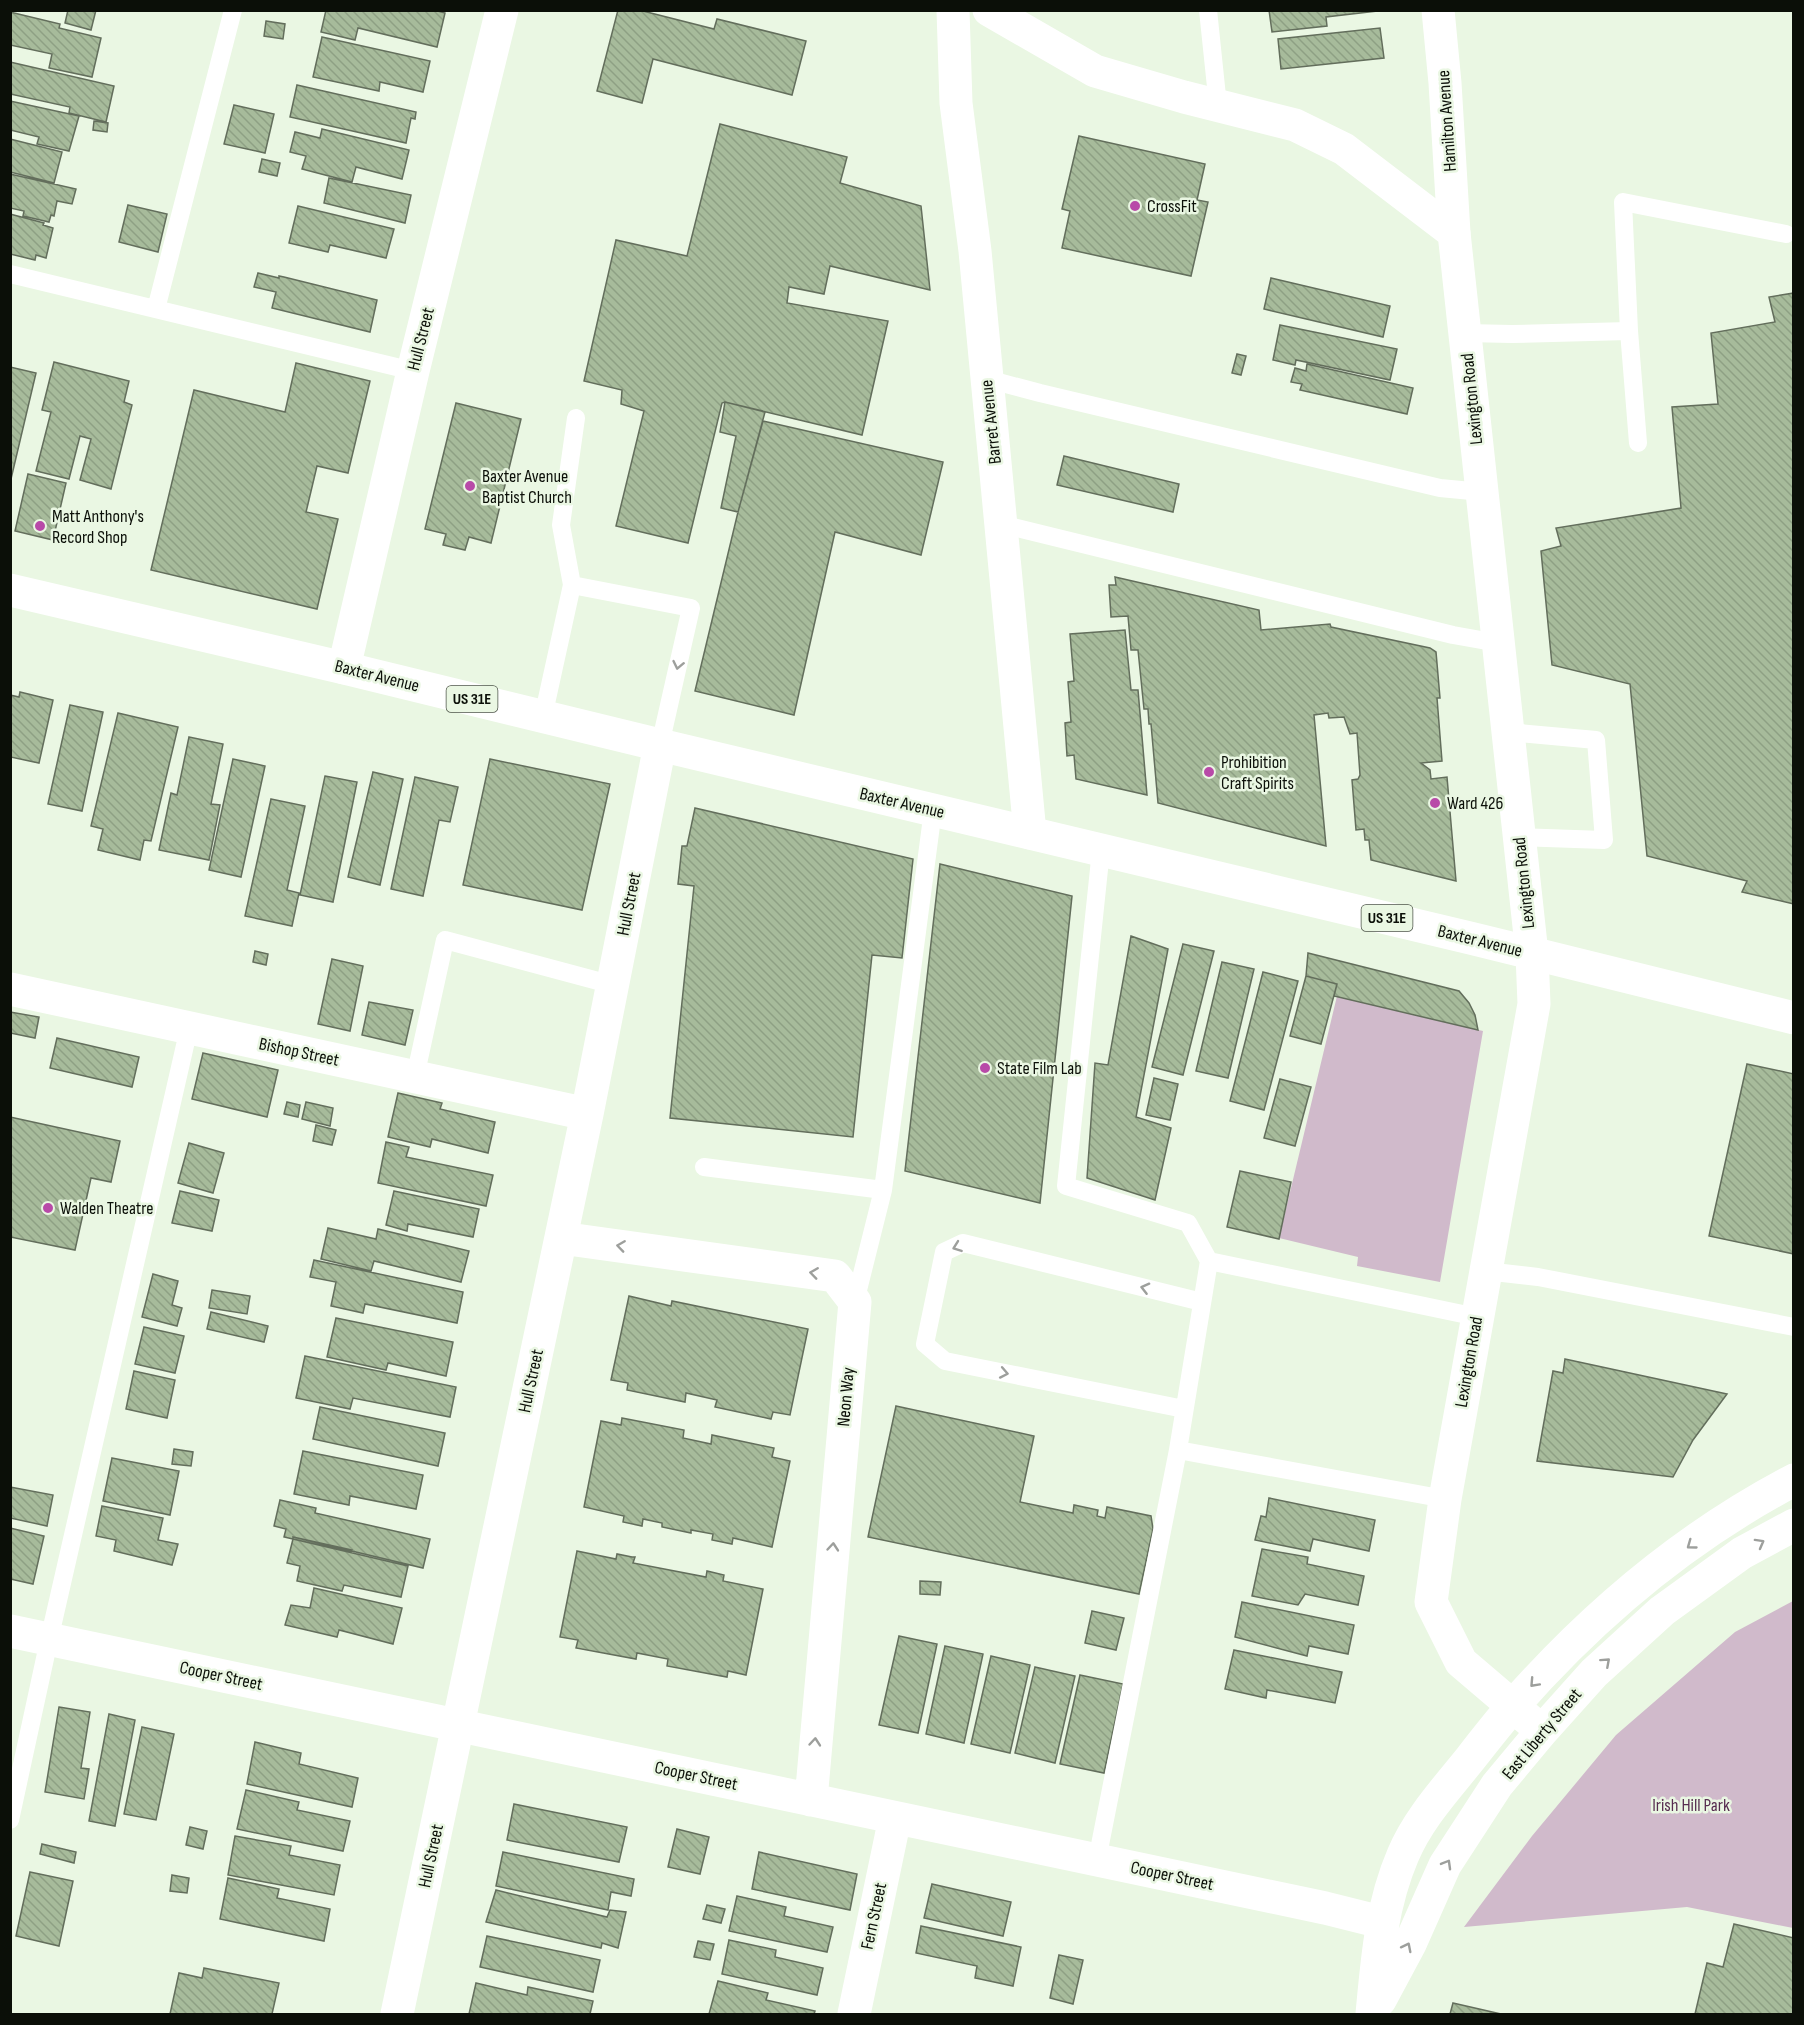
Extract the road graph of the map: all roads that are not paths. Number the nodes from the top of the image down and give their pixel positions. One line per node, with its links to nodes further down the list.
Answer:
1 (233, 10): 11 (lane)
2 (502, 10): 14 (street, Hull Street)
3 (953, 10): 15 (street, Barret Avenue)
4 (989, 10): 7 (street)
5 (1208, 10): 7 (lane)
6 (1438, 10): 8 (street, Hamilton Avenue)
7 (1218, 106): 8 (street)
8 (1454, 232): 13 (street, Lexington Road)
9 (1786, 234): 12 (lane)
10 (10, 274): 11 (lane)
11 (156, 309): 14 (lane)
12 (1629, 331): 13 (lane); 17 (lane)
13 (1465, 333): 18 (street, Lexington Road)
14 (413, 371): 23 (street, Hull Street)
15 (987, 379): 18 (lane); 19 (street, Barret Avenue)
16 (576, 418): 20 (lane)
17 (1638, 443)
18 (1482, 492): 22 (street, Lexington Road)
19 (1001, 524): 22 (lane); 28 (street, Barret Avenue)
20 (572, 585): 24 (lane); 26 (lane, one-way to 26)
21 (10, 590): 23 (street, Baxter Avenue / US 31E)
22 (1498, 643): 25 (street, Lexington Road)
23 (344, 668): 24 (street, Baxter Avenue / US 31E)
24 (543, 717): 26 (street, Baxter Avenue / US 31E)
25 (1508, 732): 29 (street, Lexington Road); 29 (lane)
26 (660, 746): 27 (street, Baxter Avenue / US 31E); 32 (street, Hull Street)
27 (933, 810): 28 (street, Baxter Avenue / US 31E); 39 (lane)
28 (1030, 833): 30 (street, Baxter Avenue / US 31E)
29 (1519, 837): 31 (street, Lexington Road)
30 (1101, 850): 31 (street, Baxter Avenue / US 31E); 41 (lane)
31 (1532, 954): 34 (street, Baxter Avenue / US 31E); 42 (street, Lexington Road)
32 (613, 985): 36 (lane); 37 (street, Hull Street)
33 (10, 989): 35 (street, Bishop Street)
34 (1794, 1018)
35 (189, 1028): 36 (street, Bishop Street); 53 (lane)
36 (415, 1077): 37 (street, Bishop Street)
37 (587, 1114): 40 (street, Hull Street)
38 (704, 1167): 39 (lane)
39 (883, 1190): 43 (lane)
40 (561, 1238): 43 (street, one-way to 40); 55 (street, Hull Street)
41 (1209, 1261): 44 (lane); 45 (lane)
42 (1485, 1271): 45 (street, Lexington Road); 46 (lane)
43 (855, 1302): 57 (street, Neon Way, one-way to 43)
44 (1202, 1302): 47 (lane); 47 (lane, one-way to 47)
45 (1477, 1317): 50 (street, Lexington Road)
46 (1794, 1327)
47 (1184, 1409): 48 (lane)
48 (1178, 1450): 50 (lane); 60 (lane)
49 (1794, 1480): 54 (street, East Liberty Street, one-way to 54)
50 (1445, 1499): 54 (street, Lexington Road)
51 (1794, 1525): 56 (street, East Liberty Street, one-way to 51)
52 (10, 1631): 53 (street, Cooper Street)
53 (49, 1640): 55 (street, Cooper Street); 59 (lane)
54 (1512, 1707): 56 (street, Lexington Road); 61 (street)
55 (458, 1726): 57 (street, Cooper Street); 62 (street, Hull Street)
56 (1542, 1731): 64 (street, East Liberty Street, one-way to 56)
57 (811, 1800): 58 (street, Cooper Street)
58 (895, 1818): 60 (street, Cooper Street); 63 (street, Fern Street)
59 (10, 1820)
60 (1097, 1860): 61 (street, Cooper Street)
61 (1381, 1922): 64 (street)
62 (397, 2014)
63 (854, 2014)
64 (1372, 2014)

